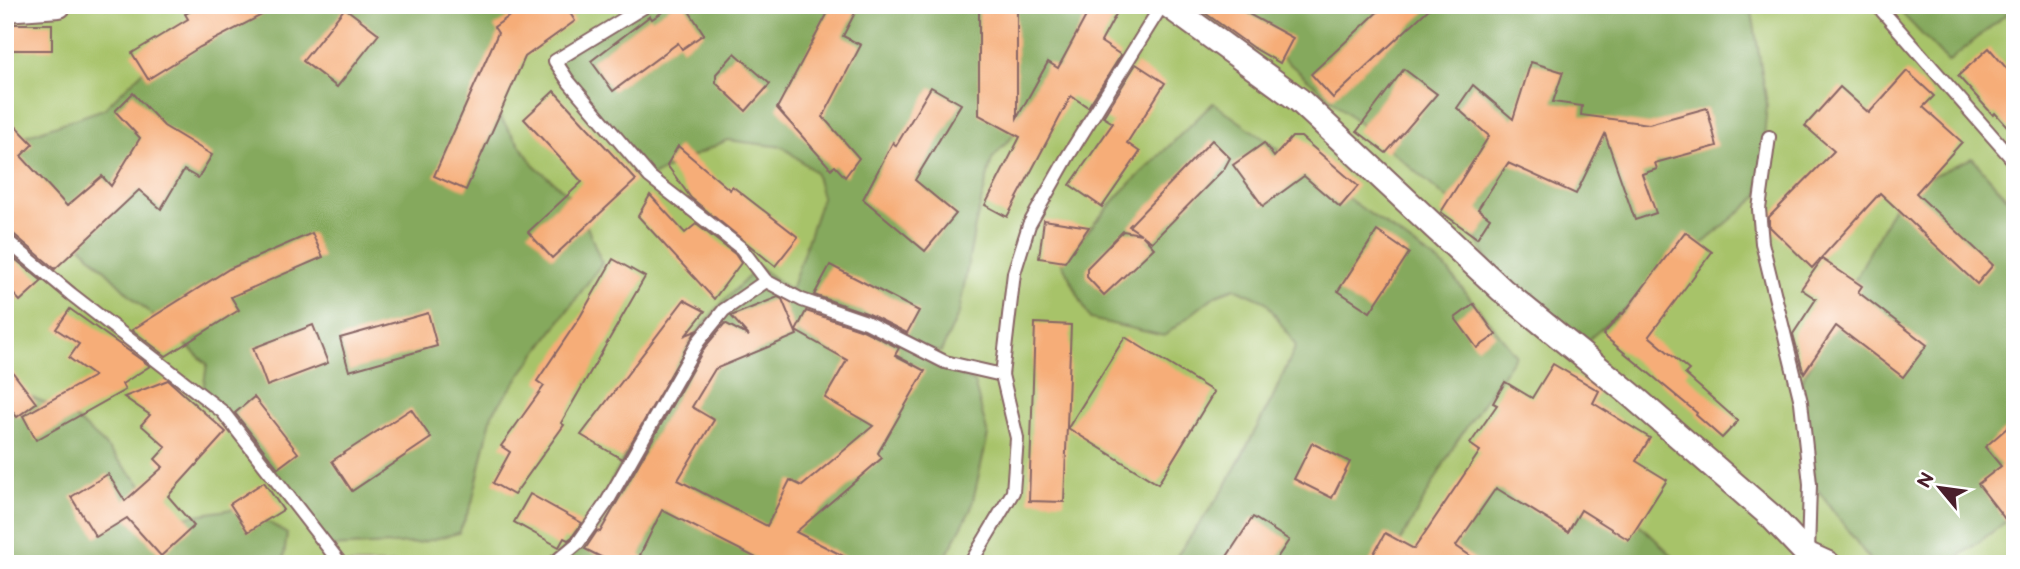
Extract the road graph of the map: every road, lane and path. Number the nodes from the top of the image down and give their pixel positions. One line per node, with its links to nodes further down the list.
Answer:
1 (59, 5): 6 (street)
2 (647, 5): 10 (lane)
3 (1162, 5): 11 (lane)
4 (1168, 5): 12 (street)
5 (1878, 5): 8 (lane)
6 (5, 9)
7 (1769, 137): 12 (lane)
8 (2015, 162)
9 (5, 239): 13 (lane)
10 (765, 281): 11 (lane); 14 (lane)
11 (1002, 375): 15 (lane)
12 (1815, 561)
13 (341, 564)
14 (553, 564)
15 (970, 564)

